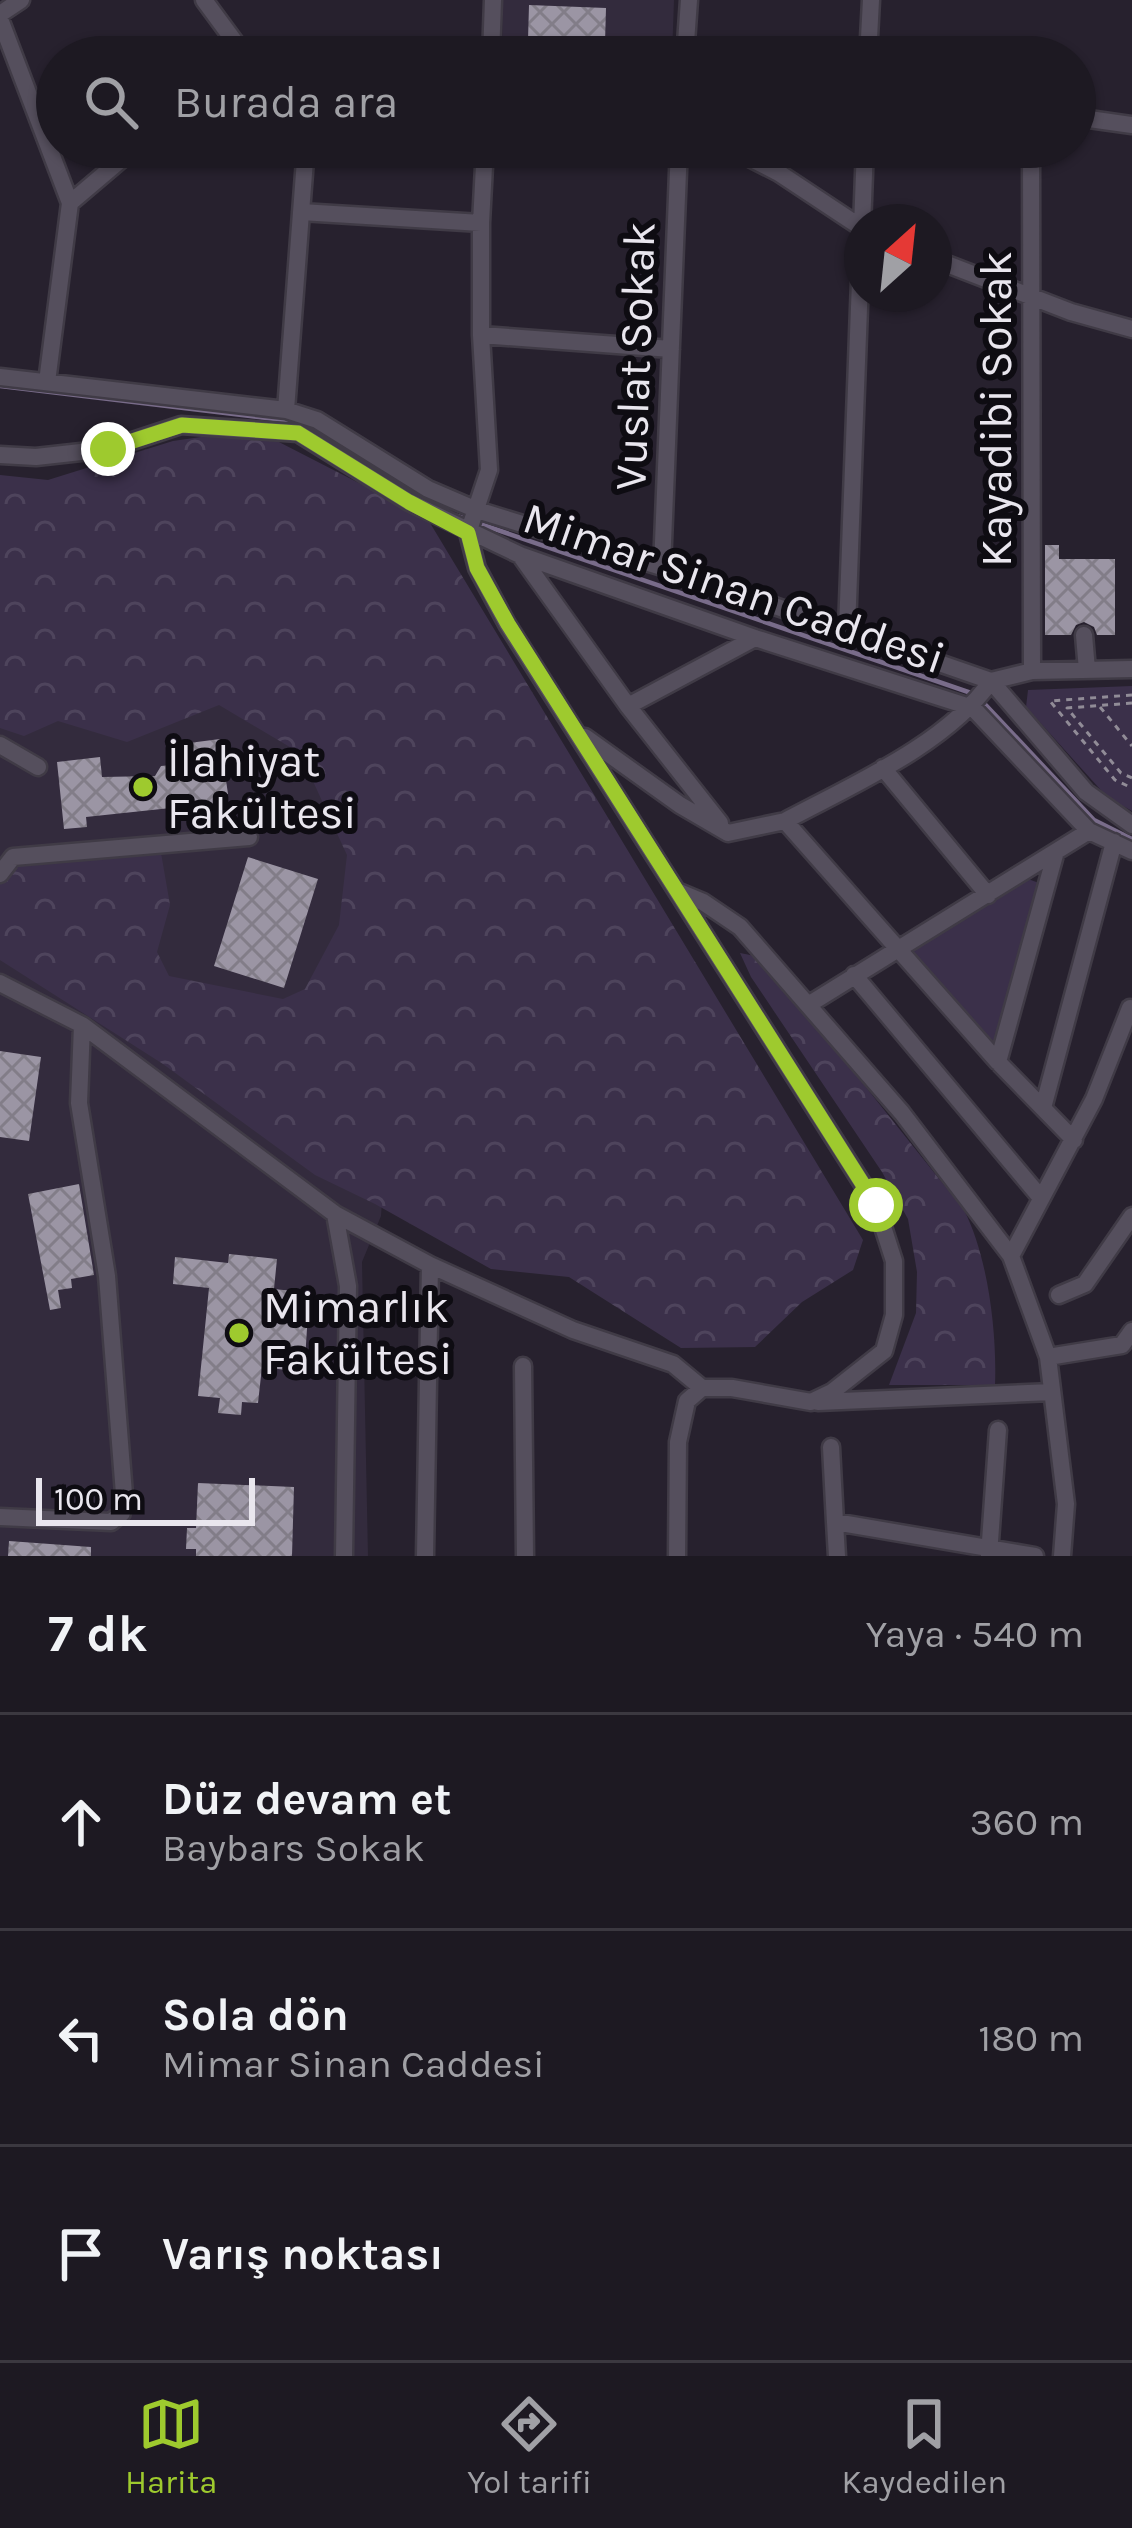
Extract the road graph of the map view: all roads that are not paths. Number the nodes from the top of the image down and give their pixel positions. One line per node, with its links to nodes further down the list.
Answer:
1 (21, 0): 6 (street)
2 (204, 0): 7 (street)
3 (493, 0): 8 (street)
4 (689, 0): 9 (street)
5 (871, 0): 10 (street)
6 (0, 16): 11 (street)
7 (231, 36)
8 (491, 36)
9 (686, 36)
10 (869, 36)
11 (36, 112)
12 (1096, 120): 13 (street)
13 (1132, 125)
14 (57, 168): 22 (street)
15 (111, 168): 22 (street)
16 (304, 168): 24 (street)
17 (484, 168): 26 (street)
18 (679, 168): 32 (street, Vuslat Sokak)
19 (768, 168): 25 (street)
20 (864, 168): 23 (street)
21 (1031, 168): 28 (street, Kayadibi Sokak)
22 (70, 203): 34 (street)
23 (863, 204)
24 (301, 212): 26 (street); 35 (street)
25 (844, 216)
26 (481, 223): 31 (street)
27 (952, 266): 28 (street)
28 (1032, 298): 30 (street); 46 (street, Kayadibi Sokak)
29 (859, 312): 41 (street)
30 (1132, 328)
31 (481, 335): 32 (street); 37 (street)
32 (671, 349): 40 (street, Vuslat Sokak)
33 (0, 377): 34 (street, Mimar Sinan Caddesi)
34 (47, 382): 35 (street, Mimar Sinan Caddesi)
35 (286, 410): 37 (street, Mimar Sinan Caddesi)
36 (0, 454): 38 (street, Mimar Sinan Caddesi)
37 (477, 510): 38 (street); 40 (street, Mimar Sinan Caddesi)
38 (468, 533): 39 (street, Mimar Sinan Caddesi); 50 (street)
39 (520, 554): 43 (street, Mimar Sinan Caddesi); 48 (street)
40 (662, 567): 41 (street, Mimar Sinan Caddesi)
41 (847, 629): 47 (street, Mimar Sinan Caddesi)
42 (1084, 635): 45 (street)
43 (755, 638): 48 (street); 49 (street, Mimar Sinan Caddesi)
44 (1132, 669): 45 (street)
45 (1083, 670): 46 (street)
46 (1032, 671): 47 (street)
47 (991, 681): 49 (street); 55 (street, Mimar Sinan Caddesi)
48 (628, 706): 57 (street)
49 (973, 708): 53 (street); 56 (street, Mimar Sinan Caddesi)
50 (574, 729): 57 (street); 63 (street)
51 (0, 745): 52 (street)
52 (38, 766)
53 (883, 769): 54 (street); 64 (street)
54 (785, 821): 57 (street); 65 (street)
55 (1132, 825)
56 (1090, 832): 59 (street, Mimar Sinan Caddesi); 61 (street)
57 (728, 833)
58 (249, 838): 62 (street)
59 (1114, 842): 60 (street, Mimar Sinan Caddesi); 72 (street)
60 (1132, 851)
61 (1055, 855): 64 (street); 71 (street)
62 (0, 874)
63 (677, 891): 68 (street); 85 (street)
64 (988, 895): 65 (street)
65 (896, 949): 66 (street); 71 (street)
66 (854, 975): 68 (street); 74 (street)
67 (0, 983): 70 (street)
68 (808, 1005): 77 (street)
69 (1131, 1007): 73 (street)
70 (82, 1025): 75 (street); 88 (street)
71 (998, 1062): 72 (street)
72 (1043, 1108): 73 (street)
73 (1074, 1140): 74 (street)
74 (1041, 1198): 77 (street)
75 (335, 1214): 78 (street); 91 (street)
76 (1132, 1216): 79 (street)
77 (1011, 1256): 81 (street)
78 (430, 1265): 83 (street); 92 (street)
79 (1059, 1295)
80 (1132, 1331): 81 (street)
81 (1048, 1358): 84 (street)
82 (523, 1366): 93 (street)
83 (702, 1388): 85 (street); 94 (street)
84 (1052, 1392): 85 (street); 97 (street)
85 (811, 1402)
86 (998, 1430): 90 (street)
87 (831, 1448): 89 (street)
88 (0, 1517)
89 (836, 1522): 90 (street); 95 (street)
90 (990, 1552): 96 (street)
91 (344, 1556)
92 (425, 1556)
93 (525, 1556)
94 (677, 1556)
95 (837, 1556)
96 (1035, 1556)
97 (1062, 1556)

